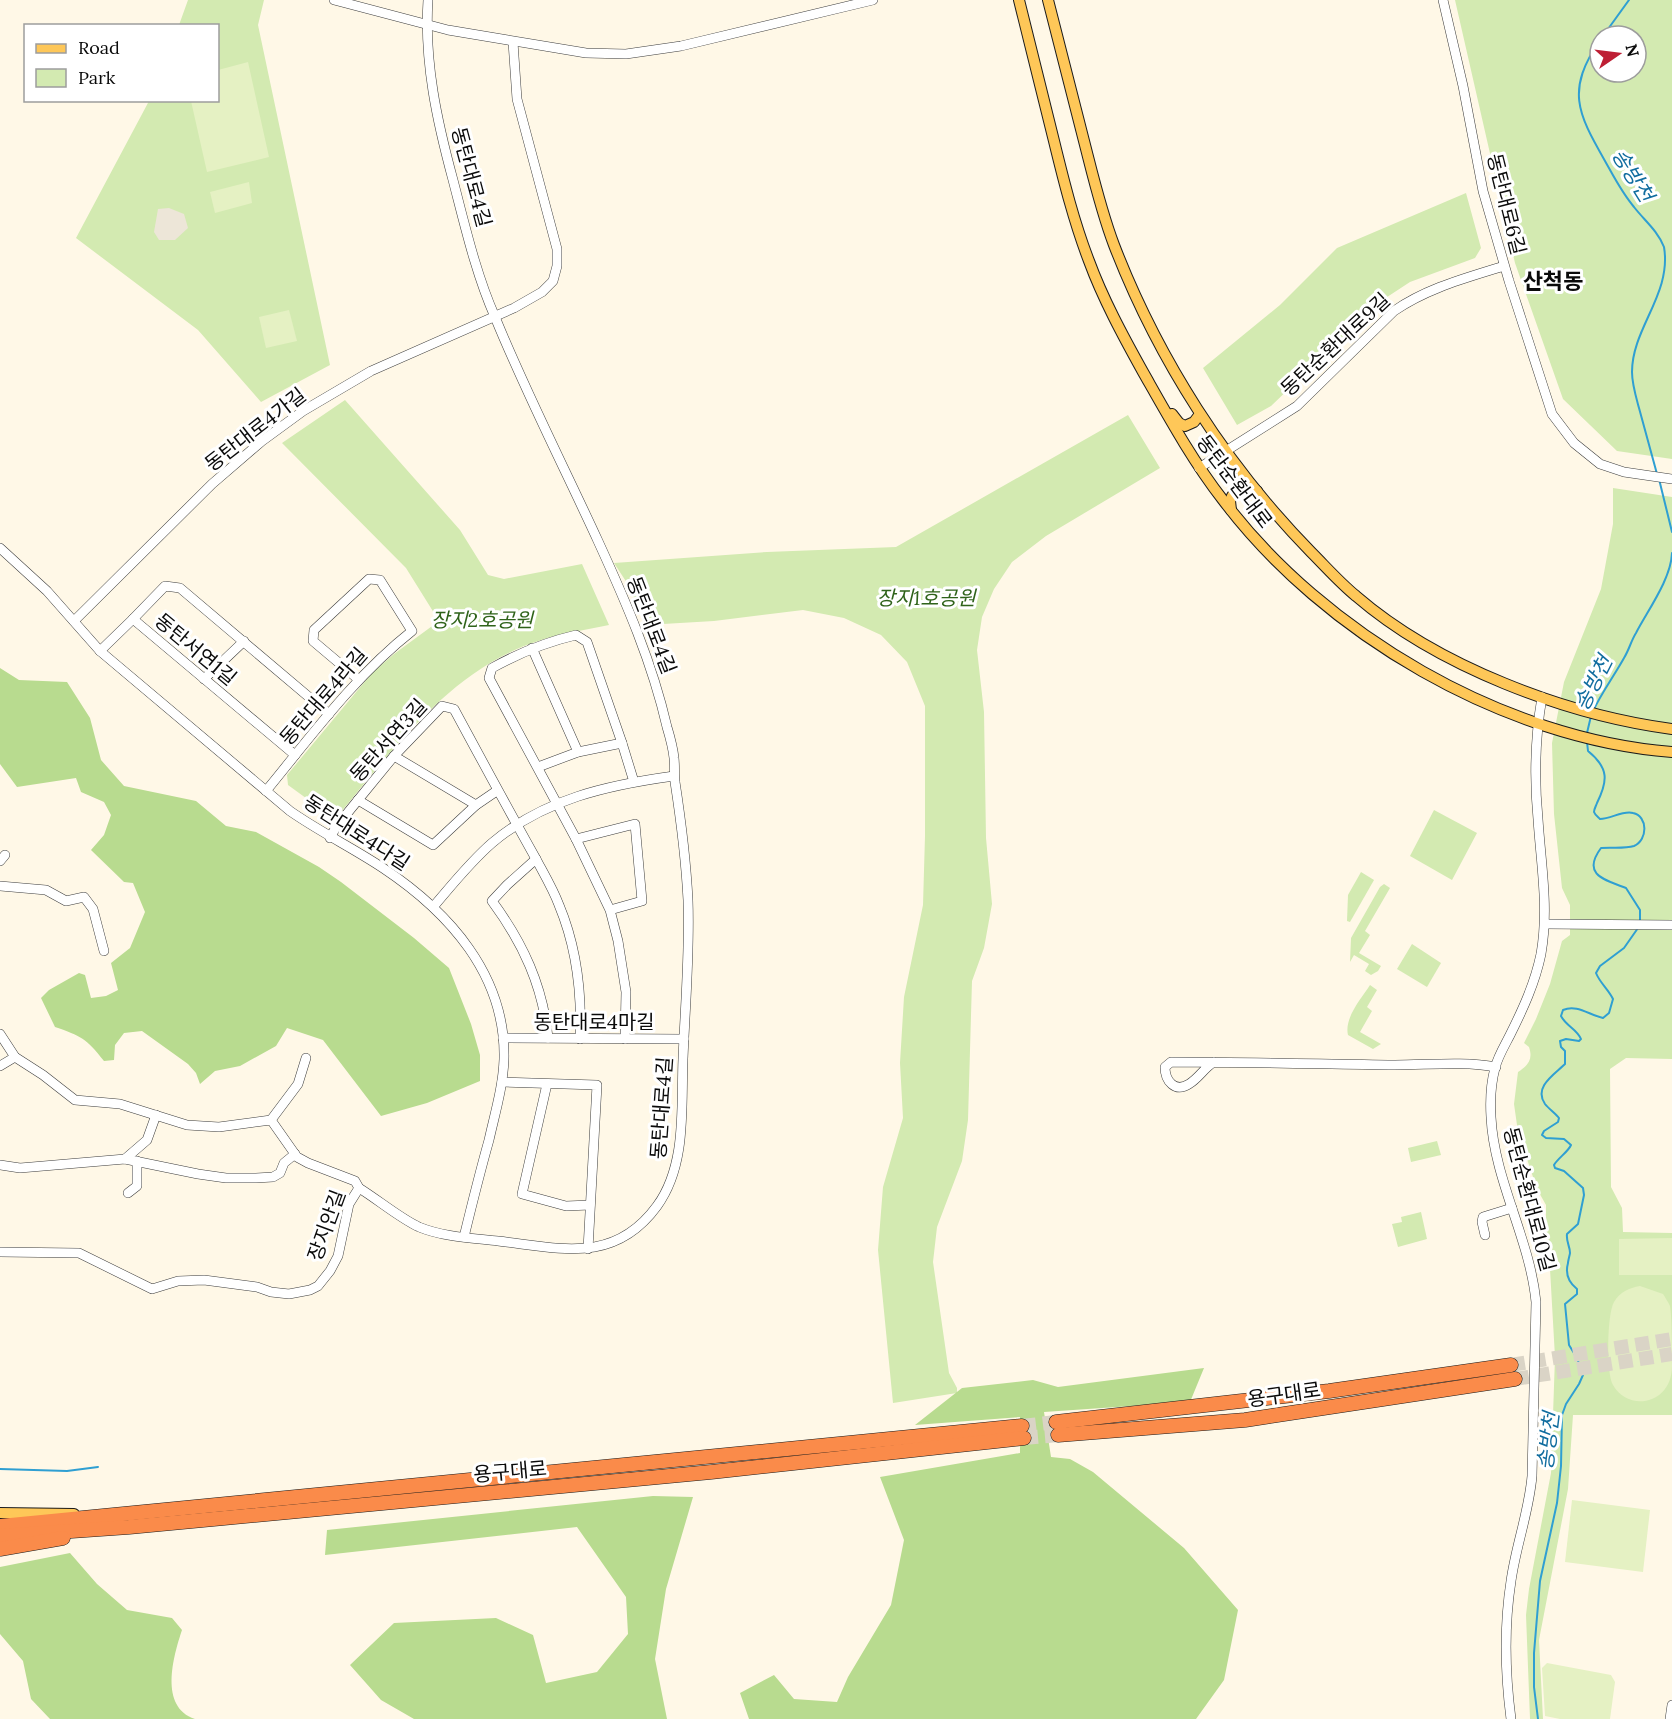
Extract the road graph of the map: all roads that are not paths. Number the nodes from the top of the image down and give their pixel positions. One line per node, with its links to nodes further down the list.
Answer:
1 (334, 0): 7 (street)
2 (428, 0): 7 (street, 동탄대로4길)
3 (873, 0): 8 (street)
4 (1019, 0): 11 (main road, 동탄순환대로)
5 (1048, 0): 12 (main road, 동탄순환대로)
6 (1443, 0): 9 (street, 동탄대로6길)
7 (428, 25): 8 (street); 10 (street, 동탄대로4길)
8 (513, 42): 10 (street, 동탄대로4가길)
9 (1504, 266): 13 (street, 동탄순환대로9길); 15 (street, 동탄대로6길)
10 (495, 317): 20 (street, 동탄대로4가길); 36 (street, 동탄대로4길)
11 (1155, 392): 12 (main road); 14 (main road, 동탄순환대로)
12 (1200, 414): 13 (main road, 동탄순환대로)
13 (1225, 450): 14 (street, 동탄순환대로9길); 16 (main road, 동탄순환대로)
14 (1199, 468): 17 (main road, 동탄순환대로)
15 (1672, 479)
16 (1257, 491): 17 (main road); 26 (main road, 동탄순환대로)
17 (1231, 510): 28 (main road, 동탄순환대로)
18 (0, 548): 20 (street, 동탄대로4다길)
19 (133, 619): 21 (street, 동탄서연1길); 23 (street); 24 (street, 동탄서연1길)
20 (74, 621): 23 (street, 동탄대로4다길)
21 (244, 641): 24 (street); 27 (street, 동탄서연1길)
22 (532, 648): 30 (street); 31 (street); 35 (street)
23 (100, 651): 39 (street, 동탄대로4다길)
24 (204, 679): 33 (street, 동탄서연1길)
25 (358, 679): 25 (street, 동탄대로4라길); 27 (street, 동탄대로4라길)
26 (1542, 697): 28 (street, 동탄순환대로10길); 29 (main road, 동탄순환대로)
27 (329, 714): 33 (street, 동탄대로4라길)
28 (1537, 723): 32 (main road, 동탄순환대로); 50 (street, 동탄순환대로10길)
29 (1672, 729)
30 (622, 744): 31 (street); 37 (street)
31 (578, 752): 35 (street)
32 (1672, 752)
33 (295, 755): 39 (street, 동탄대로4라길)
34 (394, 756): 38 (street, 동탄서연3길); 40 (street, 동탄서연3길); 42 (street)
35 (538, 767): 41 (street)
36 (674, 776): 37 (street); 58 (street, 동탄대로4길)
37 (634, 782): 41 (street)
38 (498, 790): 42 (street, 동탄서연3길); 43 (street, 동탄서연3길)
39 (266, 791): 44 (street, 동탄대로4다길)
40 (358, 800): 42 (street, 동탄서연3길); 44 (street)
41 (557, 803): 43 (street); 45 (street)
42 (476, 806)
43 (517, 824): 46 (street, 동탄서연3길); 48 (street)
44 (330, 838): 48 (street, 동탄대로4다길)
45 (576, 839): 49 (street); 49 (street)
46 (536, 859): 55 (street); 56 (street, 동탄서연3길)
47 (0, 886): 52 (street)
48 (433, 907): 54 (street, 동탄대로4다길)
49 (609, 910): 57 (street)
50 (1545, 924): 51 (street); 63 (street, 동탄순환대로10길)
51 (1672, 925)
52 (104, 951)
53 (0, 1034): 59 (street)
54 (503, 1038): 55 (street, 동탄대로4마길); 64 (street, 동탄대로4다길)
55 (548, 1038): 56 (street, 동탄대로4마길)
56 (580, 1039): 57 (street, 동탄대로4마길)
57 (625, 1039): 58 (street, 동탄대로4마길)
58 (684, 1039): 78 (street, 동탄대로4길)
59 (15, 1057): 62 (street); 66 (street)
60 (306, 1058): 67 (street)
61 (1214, 1062): 61 (street); 63 (street)
62 (0, 1066)
63 (1496, 1066): 75 (street, 동탄순환대로10길)
64 (502, 1082): 65 (street); 77 (street, 동탄대로4다길)
65 (547, 1084): 74 (street); 74 (street)
66 (156, 1115): 67 (street); 69 (street)
67 (271, 1120): 68 (street, 장지안길)
68 (295, 1154): 70 (street); 72 (street, 장지안길)
69 (125, 1159): 70 (street); 71 (street)
70 (137, 1161): 73 (street)
71 (0, 1165)
72 (359, 1188): 77 (street, 동탄대로4길); 79 (street, 장지안길)
73 (128, 1193)
74 (590, 1205): 78 (street)
75 (1512, 1208): 76 (street); 87 (street, 동탄순환대로10길)
76 (1485, 1235)
77 (464, 1237): 78 (street, 동탄대로4길)
78 (588, 1249)
79 (0, 1252)
80 (1057, 1428): 80 (highway, 용구대로)
81 (0, 1513): 82 (main road)
82 (127, 1521): 82 (highway, 용구대로); 83 (highway, 용구대로); 84 (highway, 용구대로); 85 (highway)
83 (0, 1526)
84 (0, 1536)
85 (0, 1549)
86 (1672, 1705): 88 (street)
87 (1511, 1719)
88 (1670, 1719)

